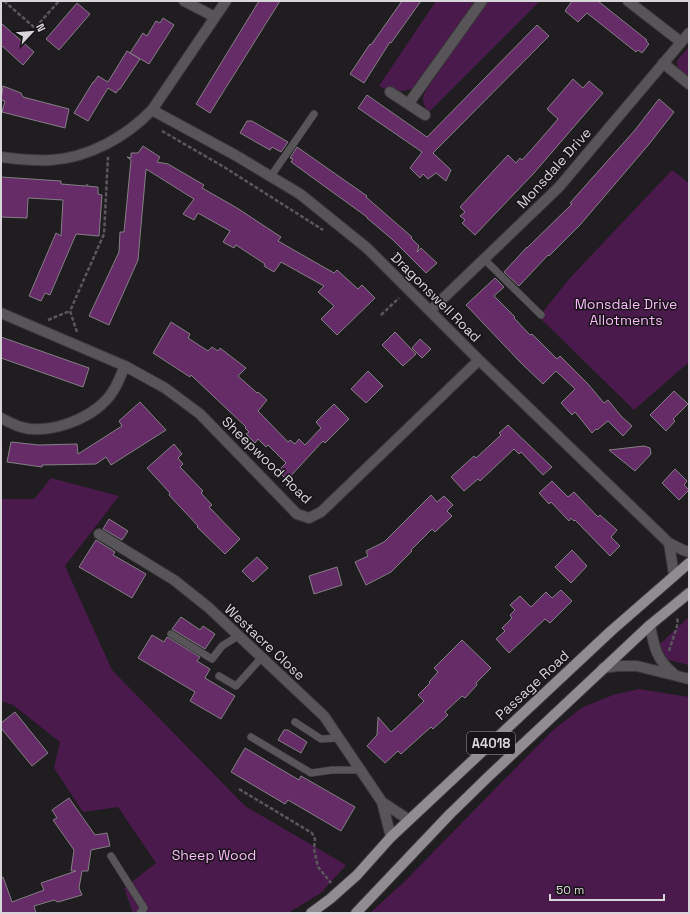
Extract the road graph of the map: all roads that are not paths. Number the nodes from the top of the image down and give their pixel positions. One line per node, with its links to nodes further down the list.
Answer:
1 (184, 1): 5 (street)
2 (226, 1): 5 (street)
3 (482, 1): 11 (street)
4 (628, 1): 7 (street)
5 (216, 17): 12 (street)
6 (689, 33): 7 (street, Monsdale Drive)
7 (681, 42): 8 (street, Monsdale Drive)
8 (663, 64): 9 (street); 17 (street, Monsdale Drive)
9 (689, 84)
10 (390, 92): 11 (street)
11 (409, 104): 14 (street)
12 (152, 110): 15 (street); 16 (street, Dragonswell Road)
13 (314, 114): 16 (lane)
14 (425, 115)
15 (1, 157)
16 (271, 176): 18 (street, Dragonswell Road)
17 (484, 259): 18 (street, Monsdale Drive); 20 (lane)
18 (430, 311): 21 (street, Dragonswell Road)
19 (1, 313): 22 (street, Sheepwood Road)
20 (541, 315)
21 (479, 360): 22 (street, Sheepwood Road); 25 (street, Dragonswell Road)
22 (125, 366): 23 (street)
23 (1, 418)
24 (99, 534): 32 (street, Westacre Close)
25 (669, 543): 26 (street, Dragonswell Road); 28 (street)
26 (689, 552)
27 (689, 563): 28 (main road, Passage Road / A4018)
28 (674, 575): 43 (main road, Passage Road / A4018)
29 (689, 593): 30 (main road, A4018)
30 (650, 625): 34 (main road, A4018); 35 (street)
31 (171, 634): 32 (lane)
32 (238, 636): 33 (street, Westacre Close)
33 (262, 657): 36 (lane); 40 (street, Westacre Close)
34 (604, 668): 35 (street); 48 (main road, A4018)
35 (675, 675): 37 (street)
36 (219, 676)
37 (689, 678)
38 (295, 722): 40 (lane)
39 (252, 737): 41 (lane)
40 (340, 738): 41 (street, Westacre Close)
41 (362, 770): 42 (street, Westacre Close)
42 (382, 802): 43 (street, Westacre Close); 44 (street, Westacre Close)
43 (409, 820): 44 (main road, Passage Road / A4018)
44 (391, 837): 47 (main road, Passage Road / A4018)
45 (111, 856): 46 (lane)
46 (140, 913)
47 (311, 913)
48 (356, 913)

